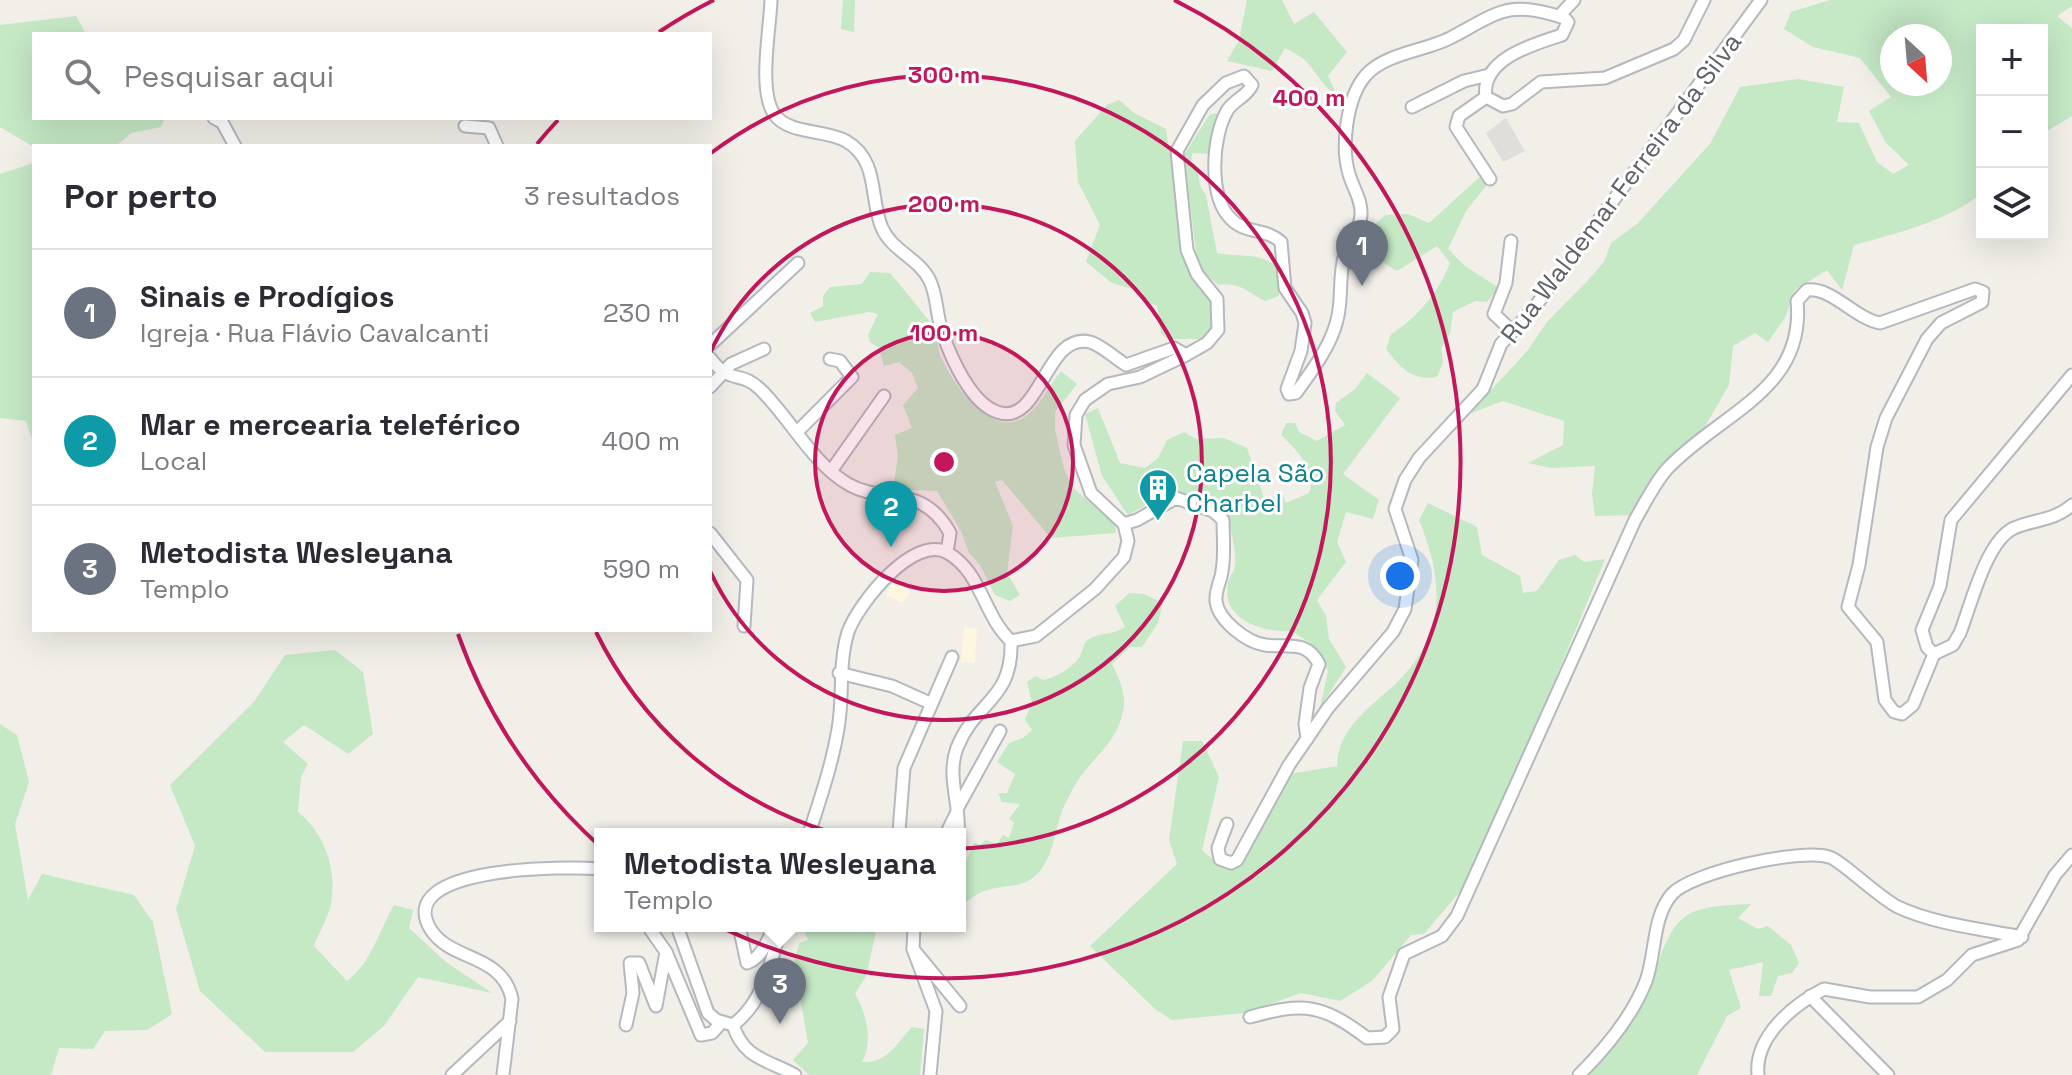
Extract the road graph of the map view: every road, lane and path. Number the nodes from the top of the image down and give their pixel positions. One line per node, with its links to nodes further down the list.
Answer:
1 (771, 0): 19 (street)
2 (1574, 0): 5 (street)
3 (1704, 0): 7 (street)
4 (1761, 0): 16 (street, Rua Waldemar Ferreira da Silva)
5 (1560, 15): 6 (street); 19 (street)
6 (1489, 75): 7 (street); 8 (street)
7 (1486, 97): 13 (street)
8 (1412, 107)
9 (218, 120): 11 (street)
10 (465, 126): 12 (street)
11 (234, 144)
12 (496, 144)
13 (1490, 179)
14 (1511, 241): 16 (street)
15 (798, 263): 17 (street)
16 (1511, 330): 39 (street, Rua Waldemar Ferreira da Silva)
17 (712, 343)
18 (764, 349): 22 (street)
19 (1186, 355): 29 (street)
20 (830, 359): 26 (street)
21 (712, 361): 22 (street)
22 (722, 374): 24 (street); 26 (street)
23 (2072, 375): 34 (street)
24 (712, 385)
25 (884, 396): 27 (street)
26 (798, 431): 27 (street)
27 (831, 471): 31 (street)
28 (2072, 505): 34 (street)
29 (1124, 524): 33 (street); 39 (street)
30 (712, 536): 32 (street)
31 (947, 552): 33 (street); 36 (street)
32 (744, 626)
33 (1011, 641): 40 (street)
34 (1934, 654): 59 (street)
35 (952, 657): 37 (street)
36 (839, 673): 37 (street); 42 (street)
37 (930, 703): 43 (street)
38 (1000, 731): 40 (street)
39 (1307, 739): 41 (street, Rua Waldemar Ferreira da Silva)
40 (957, 810): 44 (street); 45 (street)
41 (1227, 824)
42 (811, 828)
43 (899, 828)
44 (949, 828)
45 (958, 828)
46 (2072, 855): 54 (street)
47 (594, 869): 60 (street)
48 (652, 932): 56 (street)
49 (679, 932): 61 (street)
50 (740, 932): 51 (street)
51 (774, 932)
52 (777, 932): 61 (street)
53 (914, 932): 55 (street)
54 (2022, 937): 57 (street); 67 (street)
55 (913, 949): 58 (street); 66 (street)
56 (666, 952): 61 (street); 62 (street)
57 (1810, 996): 68 (street); 69 (street)
58 (960, 1006)
59 (1250, 1017)
60 (510, 1021): 63 (street); 64 (street)
61 (727, 1024): 65 (street)
62 (626, 1025)
63 (452, 1075)
64 (503, 1075)
65 (795, 1075)
66 (930, 1075)
67 (1579, 1075)
68 (1758, 1075)
69 (1888, 1075)

